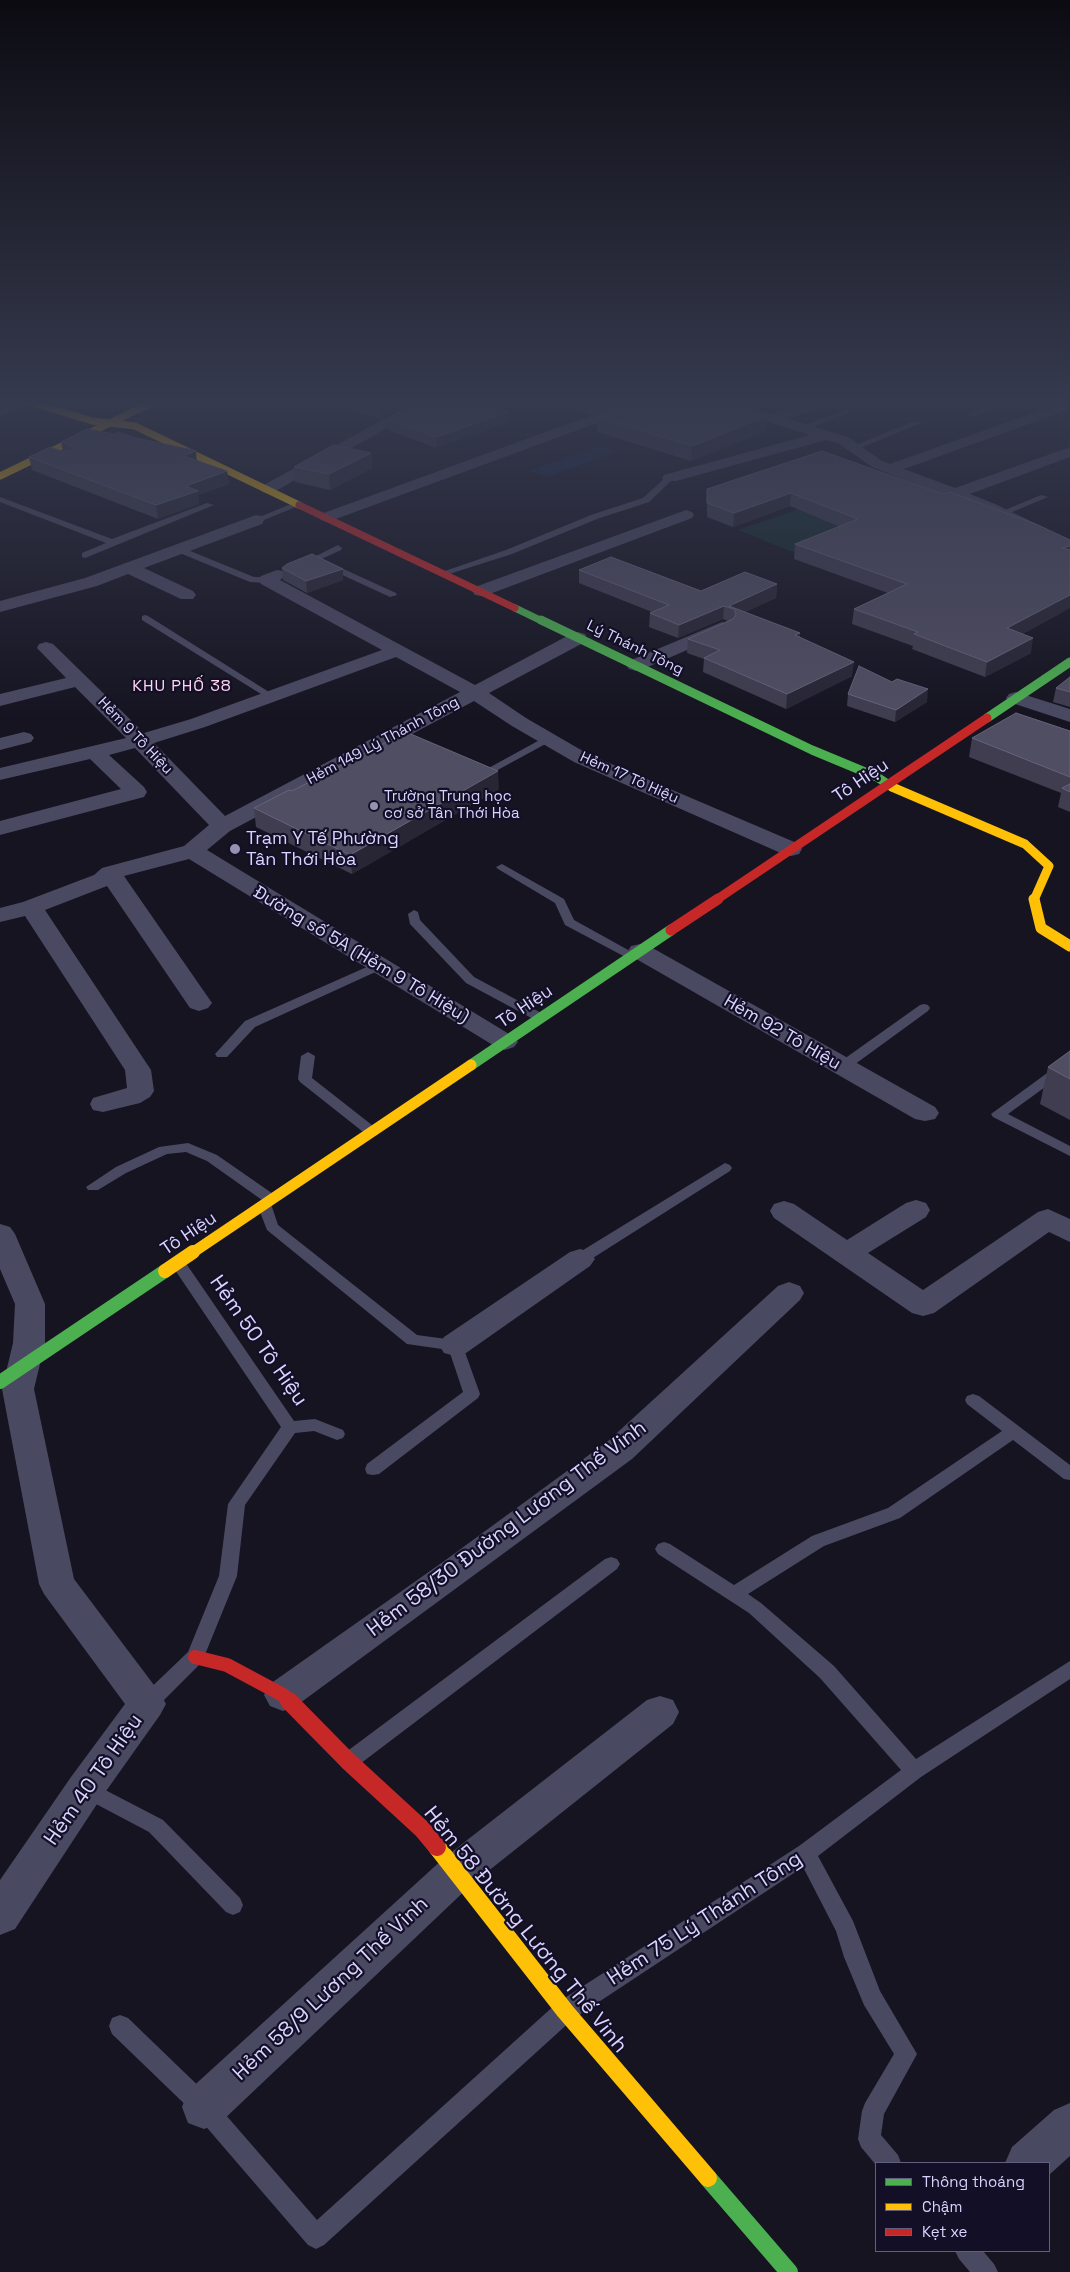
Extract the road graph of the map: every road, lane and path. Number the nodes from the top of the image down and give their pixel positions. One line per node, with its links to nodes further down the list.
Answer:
1 (24, 508): 13 (lane)
2 (202, 508): 13 (lane)
3 (288, 508): 12 (lane)
4 (308, 508): 11 (street, Lý Thánh Tông)
5 (352, 508): 11 (street)
6 (621, 508): 21 (lane)
7 (990, 508): 9 (street)
8 (1015, 508): 9 (lane)
9 (1002, 513): 14 (street)
10 (686, 516): 23 (street)
11 (327, 517): 21 (street, Lý Thánh Tông)
12 (256, 520): 16 (street)
13 (112, 542): 17 (lane)
14 (1070, 547)
15 (338, 548): 18 (lane)
16 (178, 549): 20 (street); 22 (lane)
17 (85, 555)
18 (314, 559): 19 (lane); 25 (lane)
19 (304, 563)
20 (129, 568): 24 (street); 26 (street)
21 (443, 573): 23 (street, Lý Thánh Tông)
22 (276, 574): 31 (street, Hẻm 17 Tô Hiệu)
23 (481, 591): 29 (street, Lý Thánh Tông)
24 (188, 595)
25 (393, 595)
26 (0, 607)
27 (145, 618): 36 (lane)
28 (724, 628): 33 (street)
29 (578, 638): 33 (street, Lý Thánh Tông); 35 (street, Hẻm 149 Lý Thánh Tông)
30 (46, 648): 34 (street, Hẻm 9 Tô Hiệu)
31 (399, 650): 35 (street, Hẻm 17 Tô Hiệu); 36 (street)
32 (1070, 662): 37 (street, Tô Hiệu)
33 (636, 665): 47 (street, Lý Thánh Tông)
34 (80, 680): 38 (street); 42 (street, Hẻm 9 Tô Hiệu)
35 (474, 692): 41 (street, Hẻm 17 Tô Hiệu); 48 (street, Hẻm 149 Lý Thánh Tông)
36 (272, 696): 42 (street)
37 (1016, 698): 39 (street); 47 (street, Tô Hiệu)
38 (0, 700)
39 (1070, 716)
40 (24, 738): 43 (street)
41 (547, 738): 45 (lane); 50 (street, Hẻm 17 Tô Hiệu)
42 (140, 741): 44 (street); 48 (street, Hẻm 9 Tô Hiệu)
43 (0, 744)
44 (93, 752): 46 (street); 49 (street)
45 (490, 770)
46 (0, 774)
47 (888, 784): 50 (street, Tô Hiệu); 57 (street, Lý Thánh Tông)
48 (222, 826): 51 (street, Hẻm 149 Lý Thánh Tông)
49 (0, 828)
50 (791, 849): 58 (street, Tô Hiệu)
51 (192, 851): 53 (street); 59 (street, Đường số 5A (Hẻm 9 Tô Hiệu))
52 (502, 867): 58 (lane)
53 (110, 873): 54 (street); 60 (street)
54 (31, 907): 56 (street); 68 (street)
55 (414, 914): 62 (lane)
56 (0, 915)
57 (1070, 946)
58 (637, 953): 62 (street, Tô Hiệu); 67 (street, Hẻm 92 Tô Hiệu)
59 (378, 966): 63 (street, Đường số 5A (Hẻm 9 Tô Hiệu)); 64 (lane)
60 (199, 1002)
61 (924, 1008): 67 (lane)
62 (541, 1018): 63 (street, Tô Hiệu)
63 (505, 1042): 70 (street, Tô Hiệu)
64 (222, 1054)
65 (308, 1056): 70 (lane)
66 (1070, 1063): 71 (lane)
67 (842, 1067): 69 (street, Hẻm 92 Tô Hiệu)
68 (103, 1104)
69 (925, 1113)
70 (372, 1132): 74 (street, Tô Hiệu)
71 (1070, 1152)
72 (725, 1168): 80 (lane)
73 (93, 1187): 74 (lane)
74 (268, 1201): 81 (street, Tô Hiệu); 83 (lane)
75 (916, 1210): 79 (street)
76 (784, 1211): 79 (street)
77 (1059, 1226): 79 (street)
78 (0, 1234): 84 (street, Hẻm 40 Tô Hiệu)
79 (847, 1253)
80 (580, 1259): 83 (street)
81 (178, 1263): 84 (street, Tô Hiệu); 86 (lane, Hẻm 50 Tô Hiệu)
82 (789, 1293): 96 (street, Hẻm 58/30 Đường Lương Thế Vinh)
83 (455, 1345): 89 (lane)
84 (12, 1374): 97 (street, Hẻm 40 Tô Hiệu)
85 (973, 1400): 87 (lane)
86 (290, 1427): 88 (lane); 94 (lane, Hẻm 50 Tô Hiệu)
87 (1014, 1431): 90 (lane); 93 (lane)
88 (338, 1434)
89 (373, 1469)
90 (1070, 1474)
91 (664, 1549): 93 (lane)
92 (611, 1564): 99 (lane)
93 (734, 1594): 100 (lane)
94 (195, 1657): 96 (street, Hẻm 58 Đường Lương Thế Vinh); 97 (lane, Hẻm 50 Tô Hiệu)
95 (1070, 1669): 100 (lane, Hẻm 75 Lý Thánh Tông)
96 (283, 1695): 99 (street, Hẻm 58 Đường Lương Thế Vinh)
97 (147, 1704): 101 (street, Hẻm 40 Tô Hiệu)
98 (660, 1712): 103 (street, Hẻm 58/9 Lương Thế Vinh)
99 (348, 1761): 103 (street, Hẻm 58 Đường Lương Thế Vinh)
100 (914, 1771): 102 (lane, Hẻm 75 Lý Thánh Tông)
101 (85, 1789): 104 (lane); 105 (street, Hẻm 40 Tô Hiệu)
102 (806, 1852): 106 (lane, Hẻm 75 Lý Thánh Tông); 110 (lane)
103 (458, 1871): 106 (street, Hẻm 58 Đường Lương Thế Vinh); 108 (street, Hẻm 58/9 Lương Thế Vinh)
104 (233, 1905)
105 (0, 1915)
106 (566, 2011): 108 (lane, Hẻm 75 Lý Thánh Tông); 113 (street, Hẻm 58 Đường Lương Thế Vinh)
107 (120, 2026): 108 (lane)
108 (204, 2107)
109 (1070, 2126): 111 (street)
110 (889, 2162)
111 (1029, 2162)
112 (968, 2252): 114 (lane)
113 (789, 2272)
114 (986, 2272)

